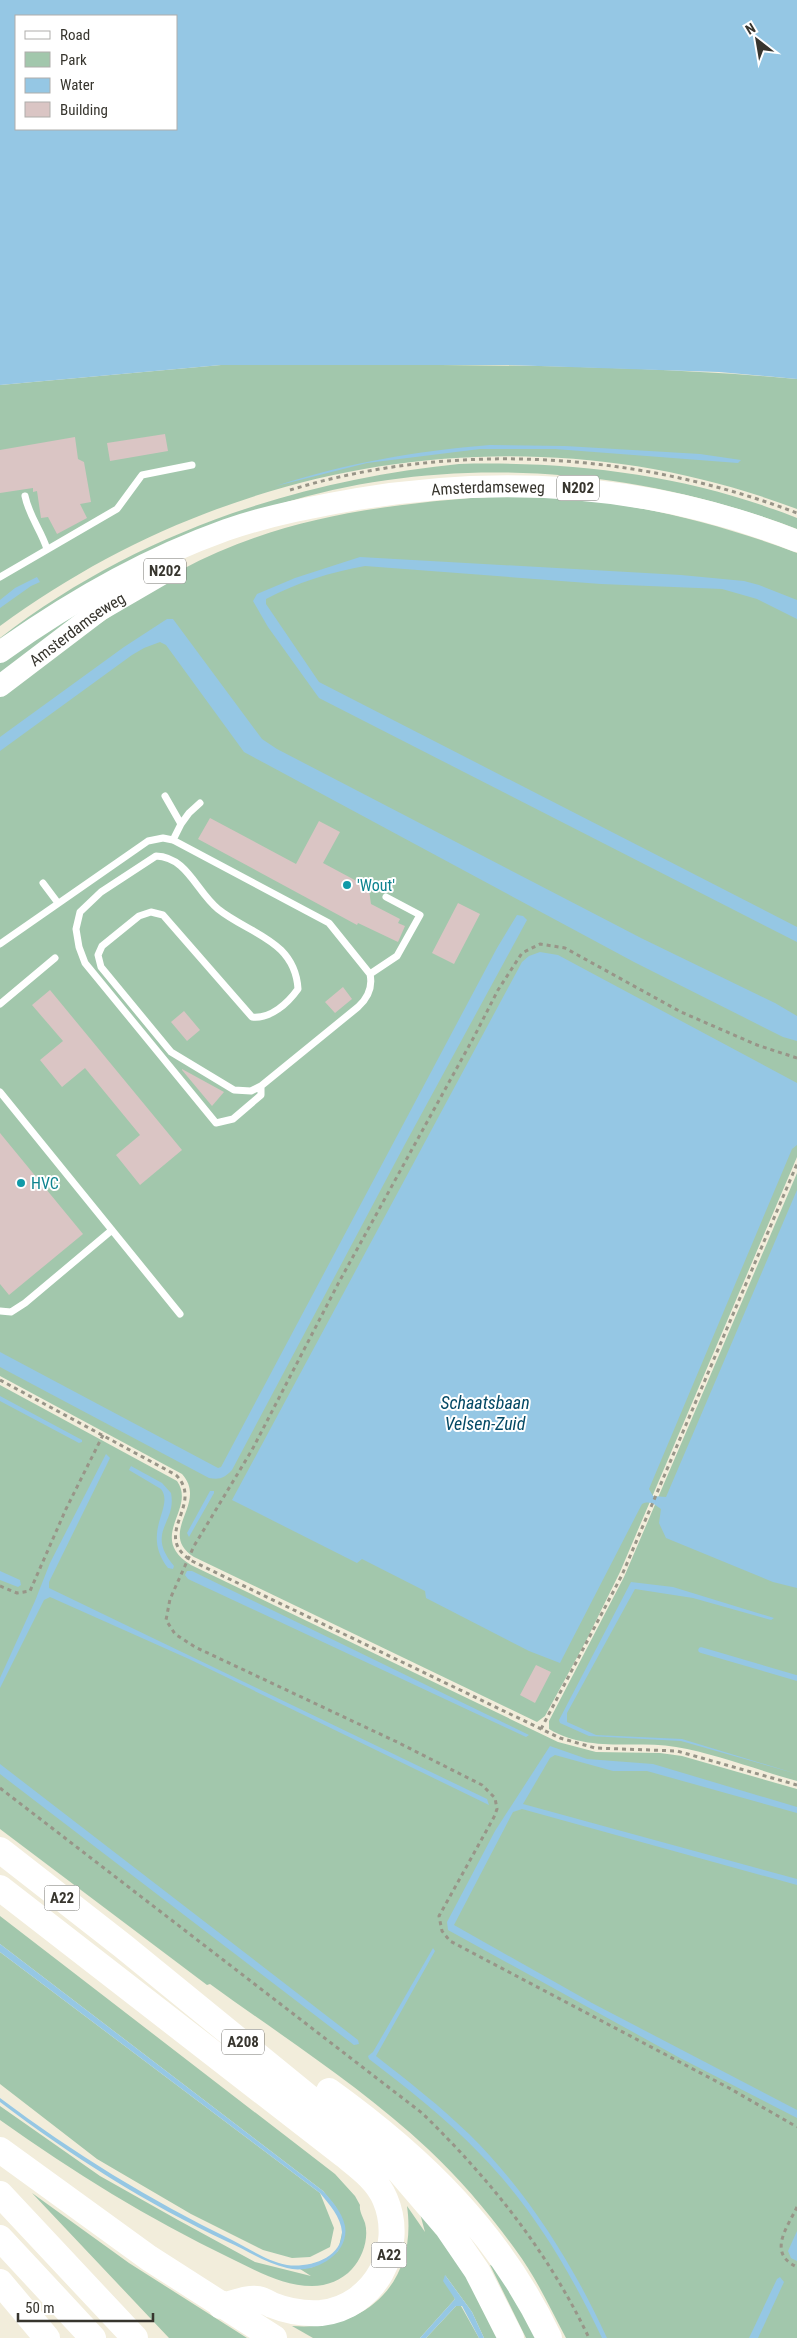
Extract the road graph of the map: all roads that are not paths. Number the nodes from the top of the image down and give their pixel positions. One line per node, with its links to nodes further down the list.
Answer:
1 (192, 465): 5 (lane)
2 (25, 496): 5 (lane)
3 (352, 500): 4 (main road, Amsterdamseweg / N202); 7 (main road, Amsterdamseweg / N202); 8 (main road, Amsterdamseweg / N202)
4 (797, 541)
5 (47, 550): 6 (lane)
6 (0, 576)
7 (0, 652)
8 (0, 686)
9 (166, 796): 11 (lane)
10 (200, 803): 11 (lane)
11 (181, 824): 12 (lane)
12 (173, 840): 15 (lane); 18 (lane)
13 (43, 882): 15 (lane)
14 (386, 897): 18 (lane)
15 (58, 903): 16 (lane)
16 (0, 944)
17 (55, 958): 19 (lane)
18 (370, 974): 20 (lane)
19 (0, 1004)
20 (261, 1086): 20 (lane)
21 (0, 1092): 22 (lane)
22 (112, 1230): 23 (lane); 24 (lane)
23 (0, 1311)
24 (180, 1314)
25 (0, 1850): 27 (highway, A22)
26 (0, 1888): 32 (highway, A22)
27 (123, 1946): 37 (highway, A208); 38 (highway, A22)
28 (0, 2150): 32 (highway)
29 (0, 2194): 35 (highway)
30 (0, 2238): 34 (highway)
31 (0, 2282): 33 (highway)
32 (221, 2306): 36 (highway)
33 (47, 2338)
34 (93, 2338)
35 (136, 2338)
36 (274, 2338)
37 (511, 2338)
38 (548, 2338)

